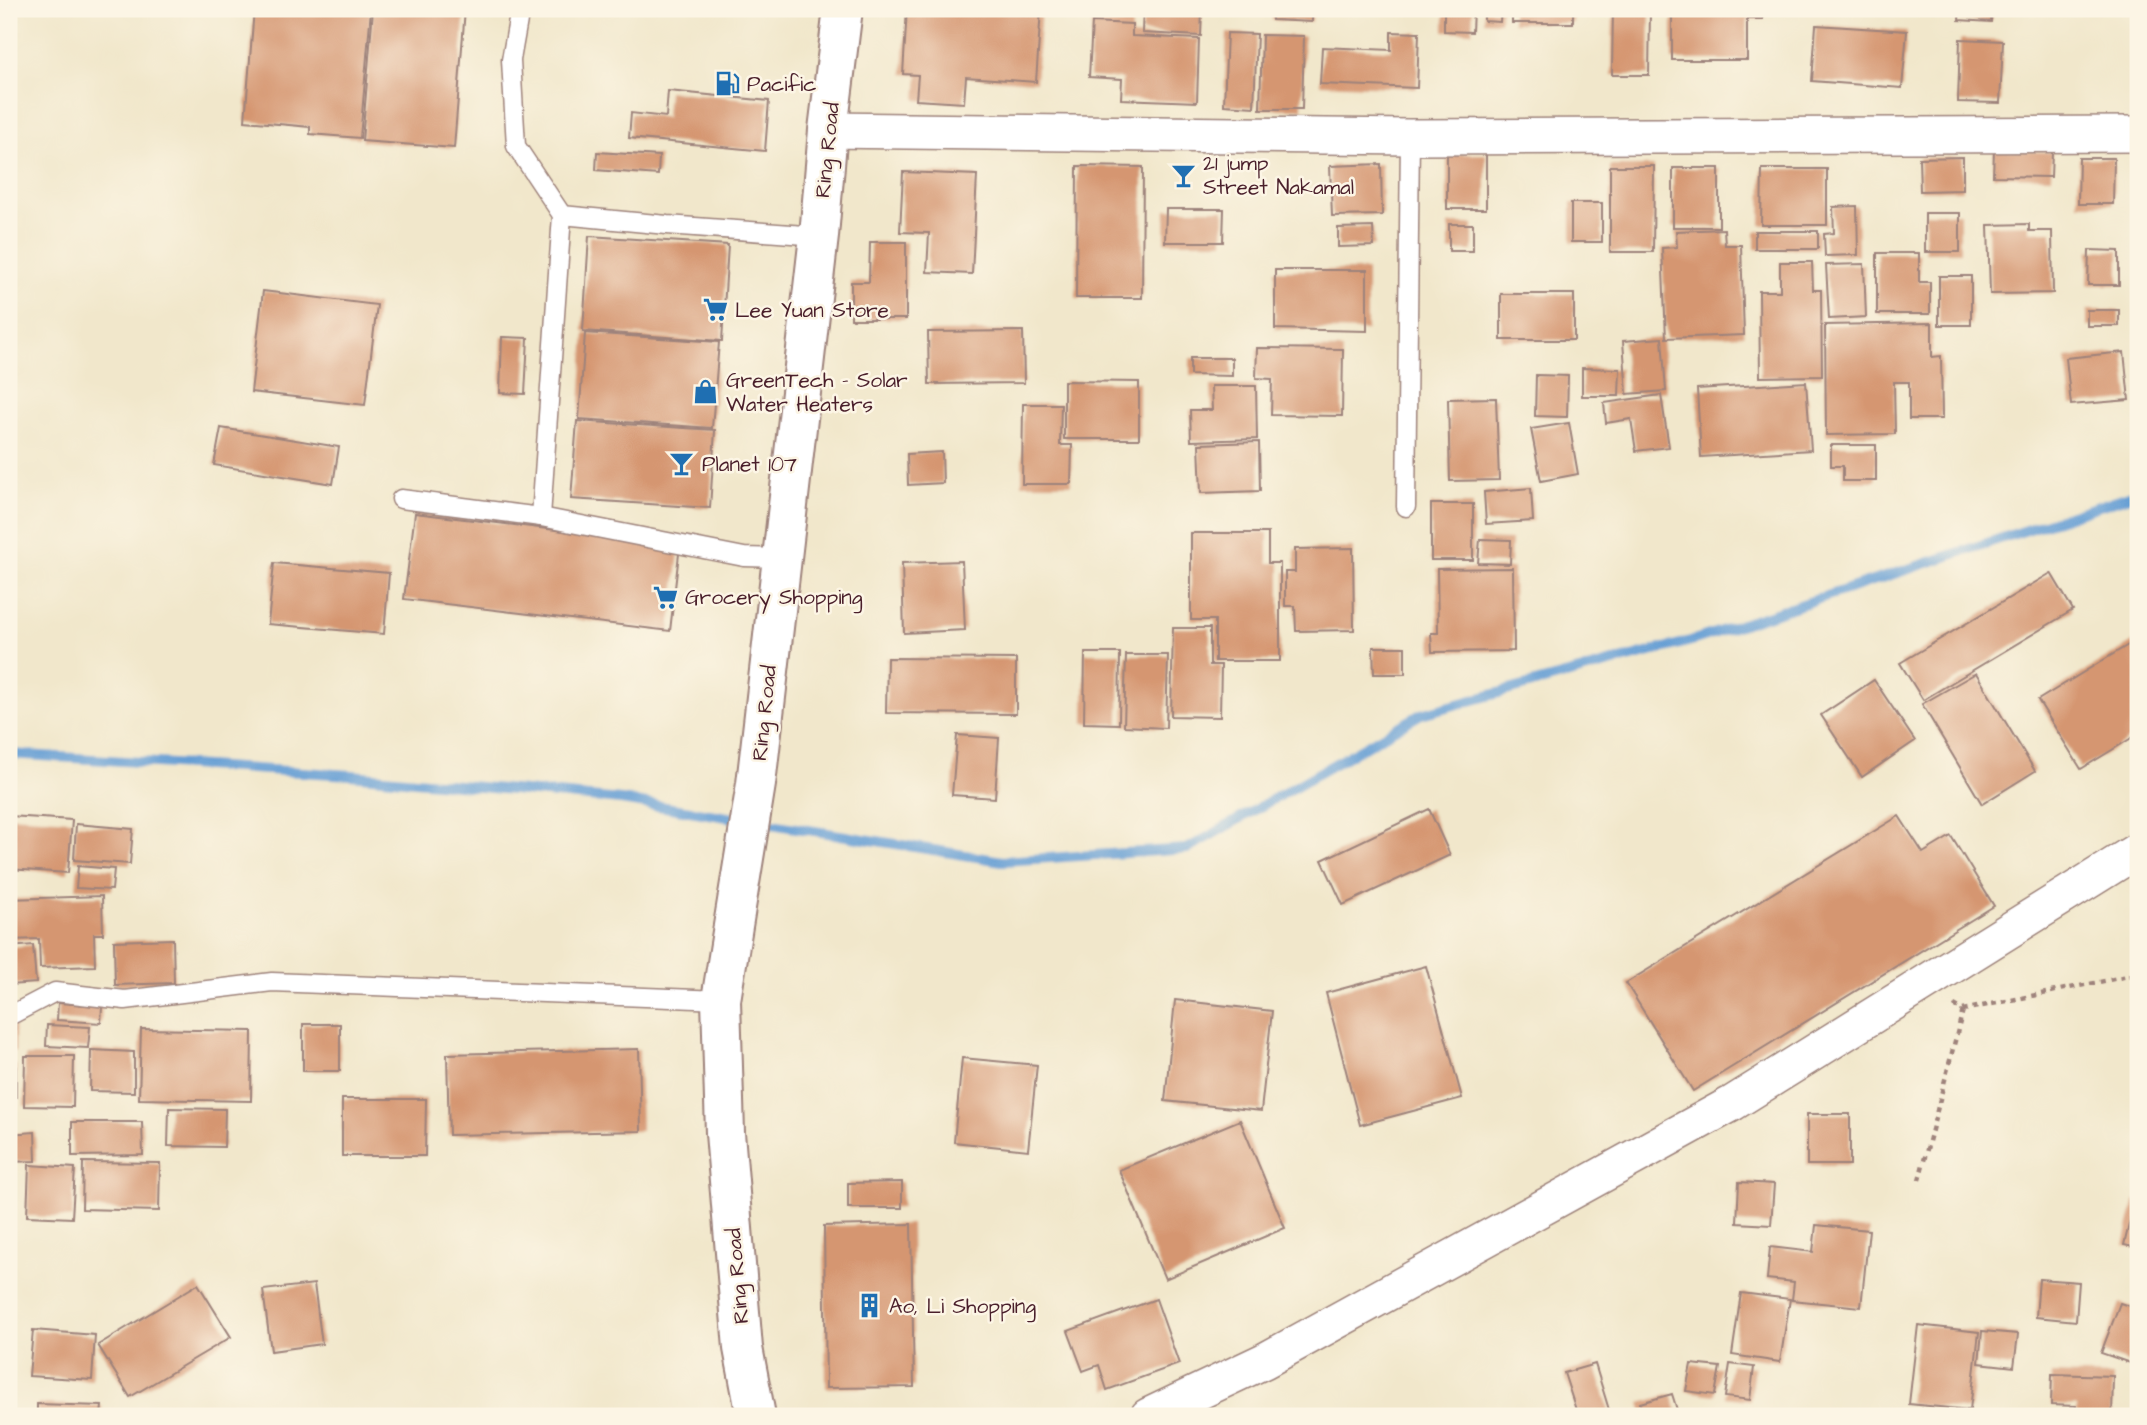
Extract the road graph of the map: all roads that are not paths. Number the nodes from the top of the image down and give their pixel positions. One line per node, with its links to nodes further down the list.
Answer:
1 (520, 9): 6 (lane)
2 (842, 9): 3 (main road, Ring Road)
3 (828, 130): 5 (street); 7 (main road, Ring Road)
4 (2138, 134): 5 (street)
5 (1410, 137): 9 (lane)
6 (562, 215): 7 (lane); 10 (lane)
7 (819, 236): 11 (main road, Ring Road)
8 (401, 499): 10 (lane)
9 (1406, 507)
10 (541, 517): 11 (lane)
11 (782, 558): 13 (main road, Ring Road)
12 (2138, 850): 16 (street)
13 (721, 1000): 14 (lane); 15 (main road, Ring Road)
14 (9, 1014)
15 (755, 1416)
16 (1147, 1416)

